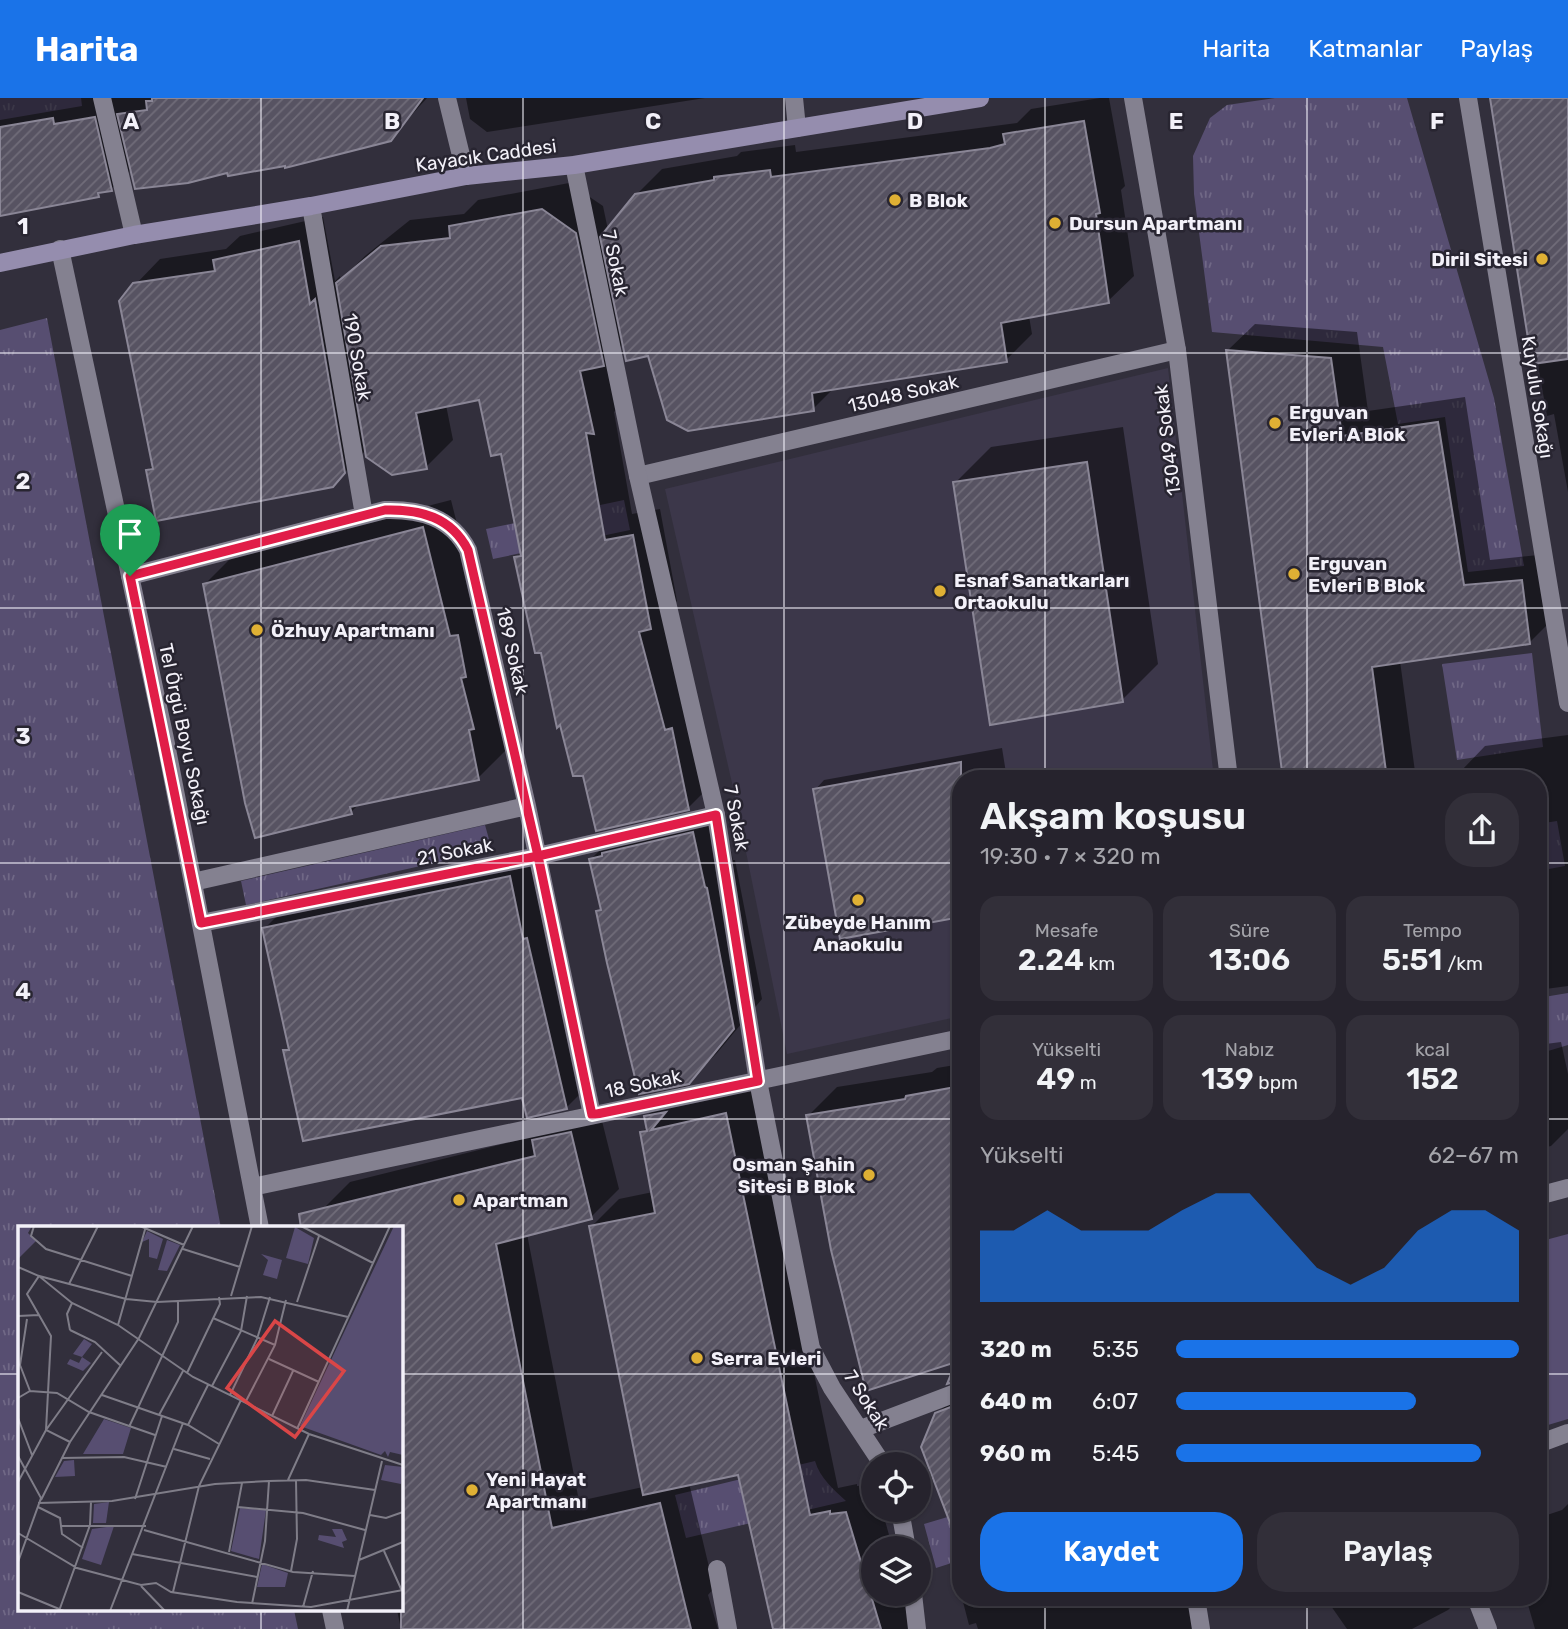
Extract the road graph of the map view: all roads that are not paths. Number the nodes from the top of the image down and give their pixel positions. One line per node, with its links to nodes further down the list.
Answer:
1 (103, 98): 11 (street)
2 (447, 98): 9 (street)
3 (794, 98): 7 (street)
4 (980, 98): 7 (main road, Kayacık Caddesi)
5 (1133, 98): 14 (street, 13049 Sokak)
6 (1468, 98): 18 (street, Kuyulu Sokağı)
7 (797, 128): 8 (main road, Kayacık Caddesi)
8 (574, 165): 9 (main road, Kayacık Caddesi); 15 (street, 7 Sokak)
9 (466, 176): 10 (main road, Kayacık Caddesi)
10 (311, 206): 11 (main road, Kayacık Caddesi); 16 (street, 190 Sokak)
11 (134, 235): 12 (main road, Kayacık Caddesi)
12 (60, 249): 13 (main road, Kayacık Caddesi); 17 (street, Tel Örgü Boyu Sokağı)
13 (0, 263)
14 (1177, 350): 15 (street, 13048 Sokak); 19 (street, 13049 Sokak)
15 (638, 476): 21 (street, 7 Sokak)
16 (364, 515): 17 (street, 189 Sokak); 20 (street, 189 Sokak)
17 (130, 576): 23 (street, Tel Örgü Boyu Sokağı)
18 (1568, 703)
19 (1228, 770)
20 (527, 806): 22 (street, 189 Sokak); 23 (street, 21 Sokak)
21 (716, 815): 22 (street, 21 Sokak); 26 (street, 7 Sokak)
22 (538, 856): 24 (street, 21 Sokak); 27 (street, 189 Sokak)
23 (193, 882): 24 (street, Tel Örgü Boyu Sokağı)
24 (201, 923): 28 (street, Tel Örgü Boyu Sokağı)
25 (952, 1040): 26 (street, 18 Sokak)
26 (758, 1081): 27 (street, 18 Sokak); 33 (street, 7 Sokak)
27 (592, 1115): 28 (street, 18 Sokak)
28 (252, 1187): 31 (street, Tel Örgü Boyu Sokağı)
29 (1568, 1188): 30 (street)
30 (1547, 1194)
31 (260, 1226)
32 (952, 1394): 33 (street)
33 (861, 1429): 36 (street, 7 Sokak)
34 (1568, 1433): 35 (street)
35 (1547, 1441)
36 (875, 1452)
37 (717, 1569): 41 (street)
38 (914, 1606): 42 (street)
39 (1197, 1606): 43 (street)
40 (1479, 1606): 44 (street)
41 (728, 1629)
42 (917, 1629)
43 (1201, 1629)
44 (1489, 1629)

